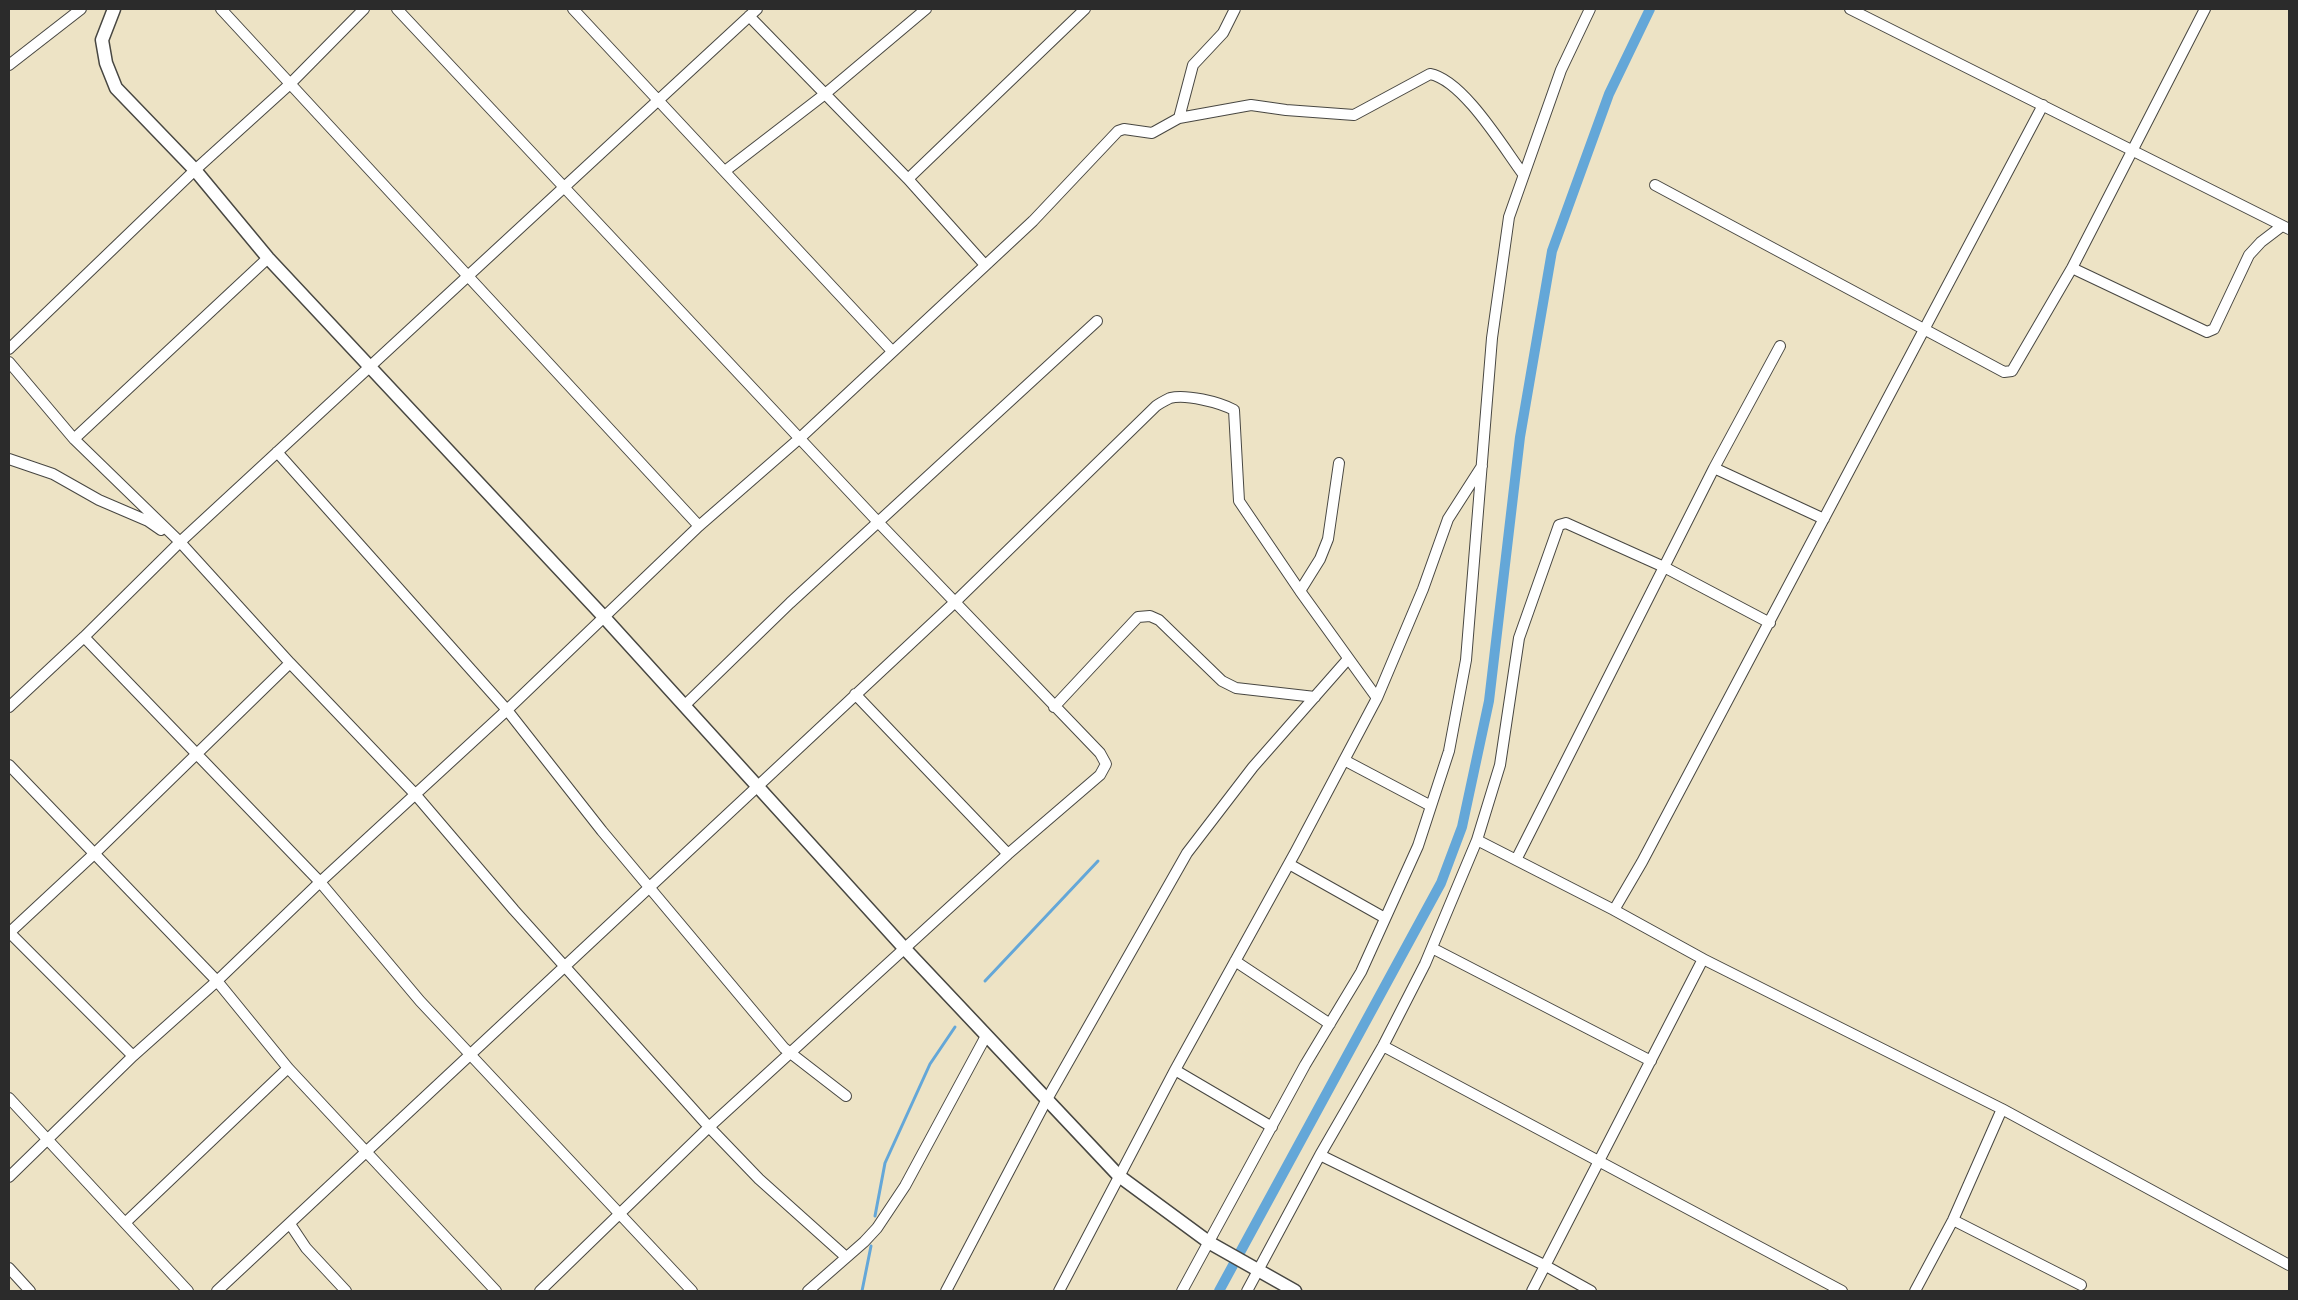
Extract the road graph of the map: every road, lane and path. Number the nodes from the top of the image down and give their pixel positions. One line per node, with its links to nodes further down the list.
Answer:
1 (81, 9): 15 (street)
2 (114, 9): 22 (street)
3 (221, 9): 16 (street)
4 (364, 9): 16 (street)
5 (397, 9): 27 (street)
6 (573, 9): 18 (street)
7 (757, 9): 14 (street)
8 (926, 9): 17 (street)
9 (1085, 9): 25 (street)
10 (1234, 9): 20 (street)
11 (1590, 9): 24 (street)
12 (1850, 9): 19 (street)
13 (2206, 9): 21 (street)
14 (749, 16): 17 (street); 18 (street)
15 (9, 65)
16 (290, 84): 22 (street); 32 (street)
17 (826, 94): 23 (street); 25 (street)
18 (659, 102): 23 (street); 27 (street)
19 (2043, 105): 21 (street); 34 (street)
20 (1179, 118): 24 (street); 30 (street)
21 (2134, 150): 28 (street); 31 (street)
22 (195, 170): 29 (street); 36 (street)
23 (724, 171): 37 (street)
24 (1523, 174): 45 (street)
25 (908, 179): 30 (street)
26 (1655, 185): 34 (street)
27 (565, 188): 32 (street); 40 (street)
28 (2286, 227): 31 (street)
29 (268, 258): 39 (street); 41 (street)
30 (986, 265): 37 (street)
31 (2072, 268): 34 (street)
32 (468, 278): 39 (street); 49 (street)
33 (1097, 321): 48 (street)
34 (1925, 329): 47 (street)
35 (1780, 346): 46 (street)
36 (9, 349)
37 (892, 351): 40 (street)
38 (9, 362): 41 (street)
39 (369, 366): 42 (street); 54 (street)
40 (800, 438): 48 (street); 49 (street)
41 (74, 439): 50 (street)
42 (278, 452): 50 (street); 65 (street)
43 (9, 459): 50 (street)
44 (1339, 463): 52 (street)
45 (1483, 465): 61 (street); 71 (street)
46 (1714, 468): 47 (street); 51 (street)
47 (1824, 520): 55 (street)
48 (878, 522): 53 (street); 62 (street)
49 (699, 526): 54 (street)
50 (180, 542): 56 (street); 58 (street)
51 (1664, 567): 55 (street); 72 (street); 75 (street)
52 (1300, 591): 53 (street); 57 (street)
53 (954, 603): 59 (street); 64 (street)
54 (603, 616): 62 (street); 65 (street)
55 (1770, 623): 79 (street)
56 (84, 637): 63 (street); 66 (street)
57 (1348, 659): 60 (street); 61 (street)
58 (290, 663): 66 (street); 70 (street)
59 (855, 694): 69 (street); 74 (street)
60 (1315, 697): 64 (street); 99 (street)
61 (1377, 698): 67 (street)
62 (684, 706): 69 (street)
63 (9, 707)
64 (1054, 707): 74 (street)
65 (507, 710): 70 (street); 78 (street)
66 (196, 754): 73 (street); 77 (street)
67 (1344, 760): 71 (street); 76 (street)
68 (9, 765): 73 (street)
69 (758, 786): 78 (street); 83 (street)
70 (415, 794): 77 (street); 86 (street)
71 (1431, 806): 80 (street)
72 (1477, 840): 75 (street); 82 (street)
73 (94, 854): 81 (street); 87 (street)
74 (1008, 854): 83 (street)
75 (1516, 860): 79 (street)
76 (1289, 864): 80 (street); 85 (street)
77 (320, 882): 87 (street); 91 (street)
78 (649, 887): 86 (street); 92 (street)
79 (1614, 910): 84 (street)
80 (1385, 918): 88 (street)
81 (9, 933): 93 (street)
82 (1432, 948): 90 (street); 94 (street)
83 (905, 949): 89 (street); 92 (street)
84 (1703, 959): 94 (street); 100 (street)
85 (1235, 961): 88 (street); 96 (street)
86 (565, 967): 91 (street); 101 (street)
87 (217, 981): 93 (street); 95 (street)
88 (1330, 1024): 102 (street)
89 (986, 1036): 99 (street); 114 (street)
90 (1384, 1046): 105 (street); 106 (street)
91 (470, 1055): 104 (street); 109 (street)
92 (790, 1055): 97 (street); 101 (street)
93 (133, 1056): 103 (street)
94 (1651, 1061): 106 (street)
95 (288, 1068): 104 (street); 111 (street)
96 (1175, 1070): 102 (street); 108 (street)
97 (846, 1096)
98 (9, 1098): 103 (street)
99 (1046, 1101): 108 (street); 128 (street)
100 (2002, 1109): 110 (street); 115 (street)
101 (709, 1127): 109 (street); 114 (street)
102 (1272, 1127): 113 (street)
103 (47, 1139): 107 (street); 111 (street)
104 (366, 1152): 112 (street); 124 (street)
105 (1320, 1155): 116 (street); 118 (street)
106 (1599, 1163): 116 (street); 135 (street)
107 (9, 1176)
108 (1119, 1176): 113 (street); 129 (street)
109 (619, 1214): 125 (street); 126 (street)
110 (1953, 1220): 119 (street); 136 (street)
111 (125, 1223): 121 (street)
112 (290, 1224): 122 (street); 123 (street)
113 (1215, 1246): 118 (street); 130 (street)
114 (846, 1257): 127 (street)
115 (2289, 1264)
116 (1546, 1266): 133 (street); 134 (street)
117 (9, 1268): 120 (street)
118 (1251, 1268): 131 (street); 132 (street)
119 (2081, 1285)
120 (30, 1291)
121 (188, 1291)
122 (217, 1291)
123 (346, 1291)
124 (496, 1291)
125 (540, 1291)
126 (692, 1291)
127 (808, 1291)
128 (946, 1291)
129 (1059, 1291)
130 (1182, 1291)
131 (1247, 1291)
132 (1295, 1291)
133 (1532, 1291)
134 (1591, 1291)
135 (1842, 1291)
136 (1915, 1291)

